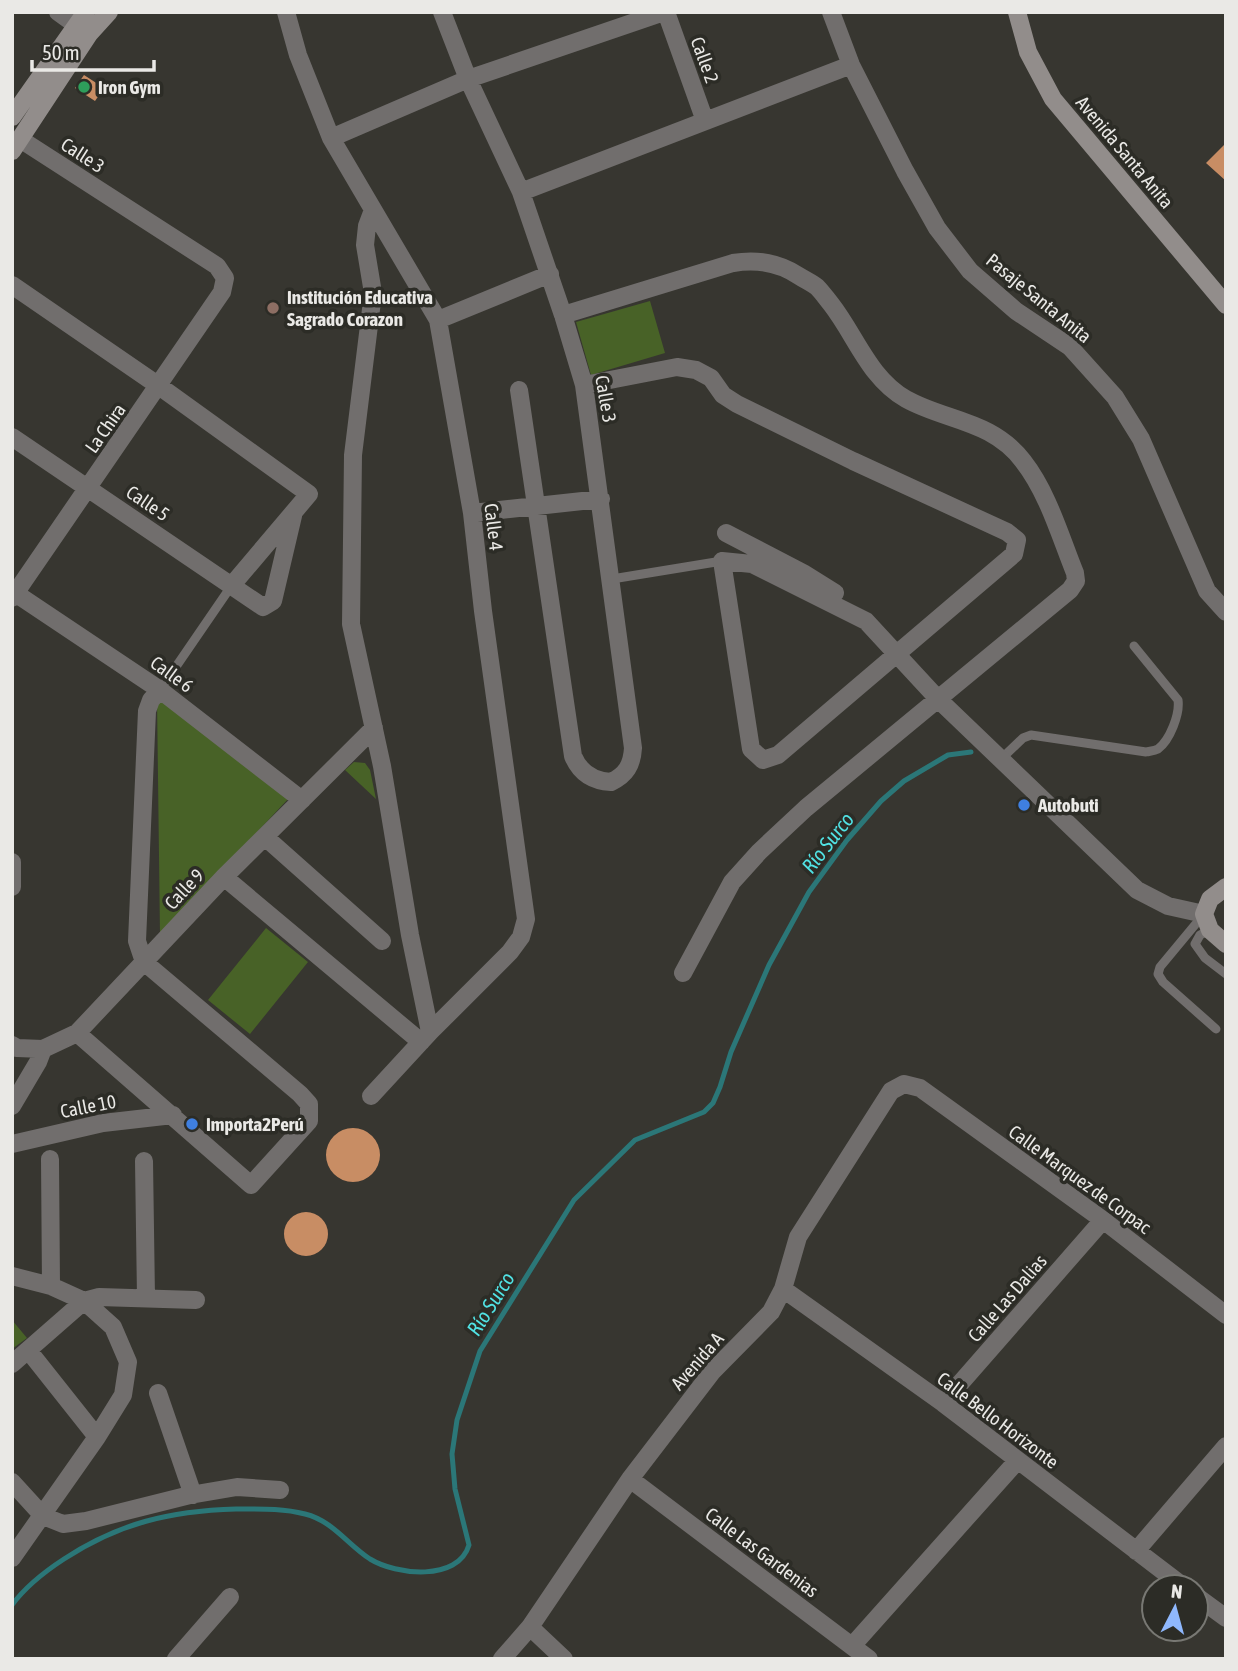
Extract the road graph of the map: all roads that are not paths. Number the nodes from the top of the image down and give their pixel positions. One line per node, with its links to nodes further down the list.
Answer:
1 (58, 12): 8 (street)
2 (109, 12): 14 (street)
3 (286, 12): 13 (street, Calle 4)
4 (442, 12): 10 (street, Calle 3)
5 (665, 12): 10 (street); 12 (street, Calle 2)
6 (831, 12): 9 (street, Pasaje Santa Anita)
7 (1017, 12): 20 (street, Avenida Santa Anita)
8 (81, 19): 11 (street)
9 (851, 65): 12 (street); 37 (street, Pasaje Santa Anita)
10 (468, 79): 13 (street); 15 (street, Calle 3)
11 (12, 117)
12 (705, 121): 15 (street)
13 (331, 138): 16 (street, Calle 4)
14 (16, 145): 18 (street, Calle 3)
15 (521, 192): 17 (street, Calle 3)
16 (373, 210): 22 (street, Calle 4); 43 (street)
17 (550, 274): 21 (street, Calle 3); 22 (street)
18 (225, 278): 24 (street, La Chira)
19 (12, 285): 24 (street)
20 (1226, 305)
21 (563, 315): 23 (street, Calle 3); 42 (street)
22 (438, 320): 31 (street, Calle 4)
23 (584, 385): 28 (street, Calle 3); 40 (street)
24 (159, 386): 27 (street, La Chira); 30 (street)
25 (519, 390): 29 (street)
26 (12, 437): 27 (street, Calle 5)
27 (88, 488): 35 (street, Calle 5); 36 (street, La Chira)
28 (601, 499): 29 (street); 34 (street, Calle 3)
29 (536, 505): 31 (street); 34 (street, Calle 3)
30 (294, 511): 35 (street); 35 (street, Calle 5)
31 (471, 513): 59 (street, Calle 4)
32 (726, 533): 38 (street)
33 (722, 561): 34 (lane); 38 (street); 40 (street)
34 (612, 579)
35 (232, 585): 41 (lane)
36 (13, 594): 41 (street, Calle 6)
37 (1226, 611)
38 (866, 621): 40 (street)
39 (1133, 646): 44 (lane)
40 (896, 654): 42 (street)
41 (160, 690): 45 (street, Calle 6); 54 (street)
42 (939, 700): 44 (street); 55 (street)
43 (374, 728): 45 (street, Calle 9); 59 (street)
44 (1001, 759): 51 (street)
45 (302, 800): 46 (street, Calle 9)
46 (265, 837): 48 (street, Calle 9); 52 (street)
47 (12, 862): 49 (street)
48 (224, 877): 54 (street, Calle 9); 59 (street)
49 (12, 887)
50 (1226, 887): 51 (street)
51 (1207, 922): 53 (street); 56 (lane); 57 (lane)
52 (382, 941)
53 (1226, 944)
54 (144, 962): 58 (street, Calle 9); 65 (street)
55 (683, 973)
56 (1226, 974)
57 (1216, 1029)
58 (77, 1033): 61 (street, Calle 9); 65 (street)
59 (426, 1037): 63 (street, Calle 4)
60 (12, 1045): 61 (street)
61 (43, 1049): 64 (street)
62 (904, 1084): 69 (street, Calle Marquez de Corpac); 72 (street, Avenida A)
63 (371, 1096)
64 (12, 1106)
65 (173, 1115): 66 (street, Calle 10)
66 (12, 1144)
67 (50, 1159): 71 (street)
68 (144, 1161): 73 (street)
69 (1102, 1220): 76 (street, Calle Marquez de Corpac); 80 (street, Calle Las Dalias)
70 (12, 1276): 71 (street)
71 (51, 1286): 75 (street)
72 (783, 1289): 80 (street, Calle Bello Horizonte); 84 (street, Avenida A)
73 (146, 1298): 74 (street); 75 (street)
74 (196, 1300)
75 (84, 1301): 77 (street); 81 (street)
76 (1226, 1315)
77 (28, 1350): 78 (street); 81 (street)
78 (12, 1364)
79 (158, 1393): 87 (street)
80 (943, 1403): 83 (street, Calle Bello Horizonte)
81 (97, 1437): 88 (street)
82 (1226, 1446): 89 (street)
83 (1017, 1461): 89 (street, Calle Bello Horizonte); 96 (street)
84 (630, 1479): 95 (street, Avenida A); 96 (street, Calle Las Gardenias)
85 (12, 1482): 88 (street)
86 (280, 1490): 87 (street)
87 (193, 1495): 88 (street)
88 (43, 1516): 90 (street)
89 (1136, 1551): 91 (street, Calle Bello Horizonte)
90 (12, 1558)
91 (1165, 1573)
92 (230, 1597): 97 (street)
93 (1210, 1606): 94 (street)
94 (1226, 1618)
95 (530, 1627): 98 (street, Avenida A); 99 (street)
96 (852, 1646): 100 (street, Calle Las Gardenias)
97 (176, 1659)
98 (502, 1659)
99 (564, 1659)
100 (869, 1659)

